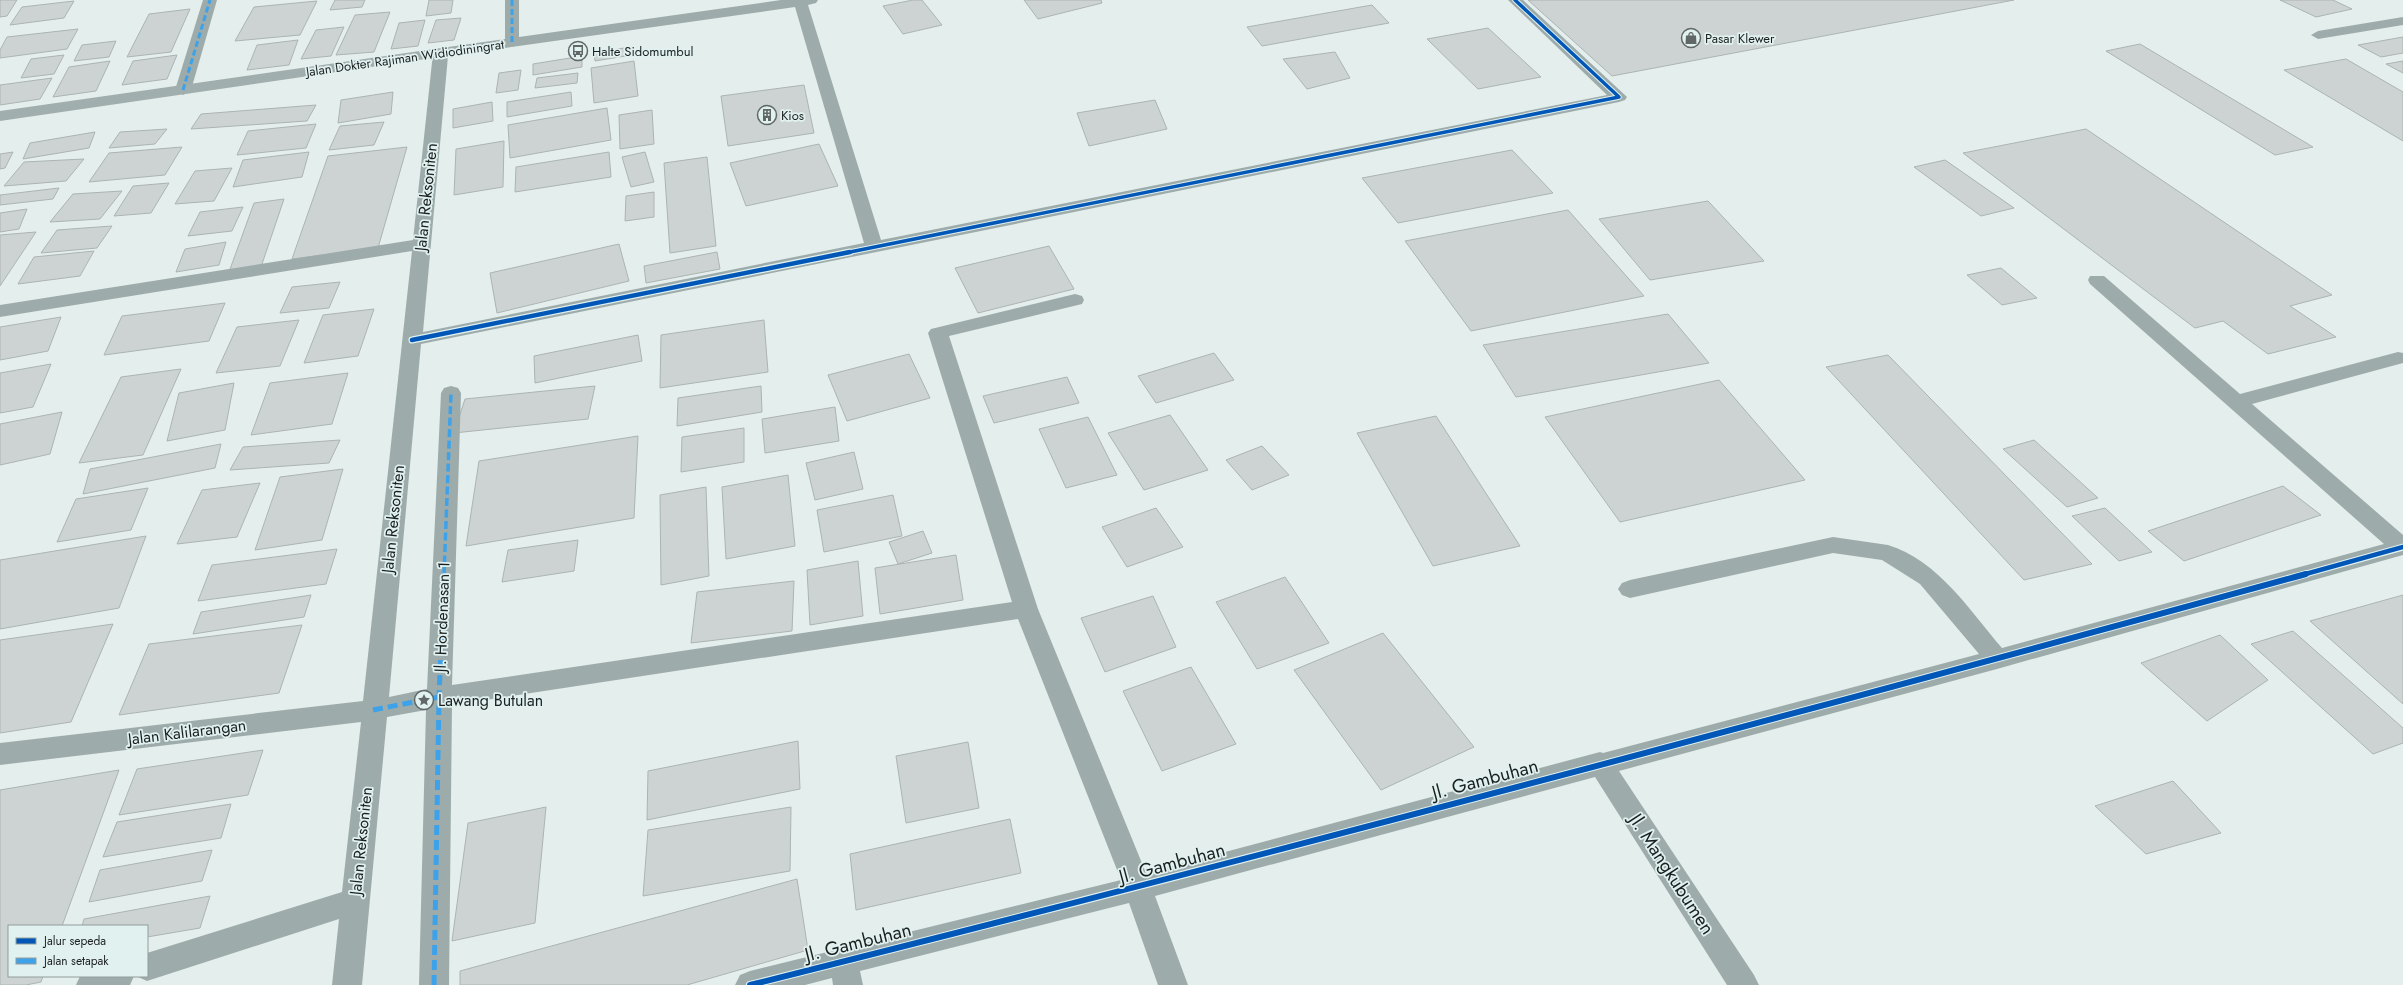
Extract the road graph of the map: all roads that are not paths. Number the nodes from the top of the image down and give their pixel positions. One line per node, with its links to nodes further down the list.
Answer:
1 (210, 0): 10 (street)
2 (512, 0): 8 (street)
3 (1515, 0): 13 (street)
4 (806, 1): 5 (street, Jalan Dokter Rajiman Widiodiningrat); 13 (street)
5 (728, 6): 8 (street, Jalan Dokter Rajiman Widiodiningrat)
6 (2403, 21): 7 (street)
7 (2318, 35)
8 (512, 43): 9 (street, Jalan Dokter Rajiman Widiodiningrat)
9 (441, 53): 10 (main road, Jalan Dokter Rajiman Widiodiningrat); 12 (street, Jalan Reksoniten)
10 (183, 90): 11 (main road, Jalan Dokter Rajiman Widiodiningrat)
11 (0, 116)
12 (422, 244): 16 (street); 17 (street, Jalan Reksoniten)
13 (874, 247): 17 (street)
14 (2097, 280): 20 (street)
15 (1075, 300): 23 (street)
16 (0, 311)
17 (412, 340): 26 (street, Jalan Reksoniten)
18 (2398, 358): 20 (street)
19 (451, 393): 25 (street, Jl. Hordenasan 1)
20 (2236, 402): 21 (street)
21 (2403, 547): 24 (street, Jl. Gambuhan)
22 (1630, 589): 24 (street)
23 (1026, 609): 25 (street, Jalan Kalilarangan); 29 (street)
24 (1997, 659): 28 (street, Jl. Gambuhan)
25 (438, 697): 26 (street, Jalan Kalilarangan); 36 (street, Jl. Hordenasan 1)
26 (374, 710): 27 (street, Jalan Kalilarangan); 30 (street, Jalan Reksoniten)
27 (0, 754)
28 (1600, 763): 29 (street, Jl. Gambuhan); 39 (street, Jl. Mangkubumen)
29 (1138, 888): 32 (street, Jl. Gambuhan); 38 (street)
30 (355, 901): 31 (street); 35 (street, Jalan Reksoniten)
31 (148, 967)
32 (846, 973): 37 (street, Jl. Gambuhan)
33 (116, 977): 34 (street)
34 (91, 985)
35 (347, 985)
36 (434, 985)
37 (750, 985)
38 (1173, 985)
39 (1744, 985)

